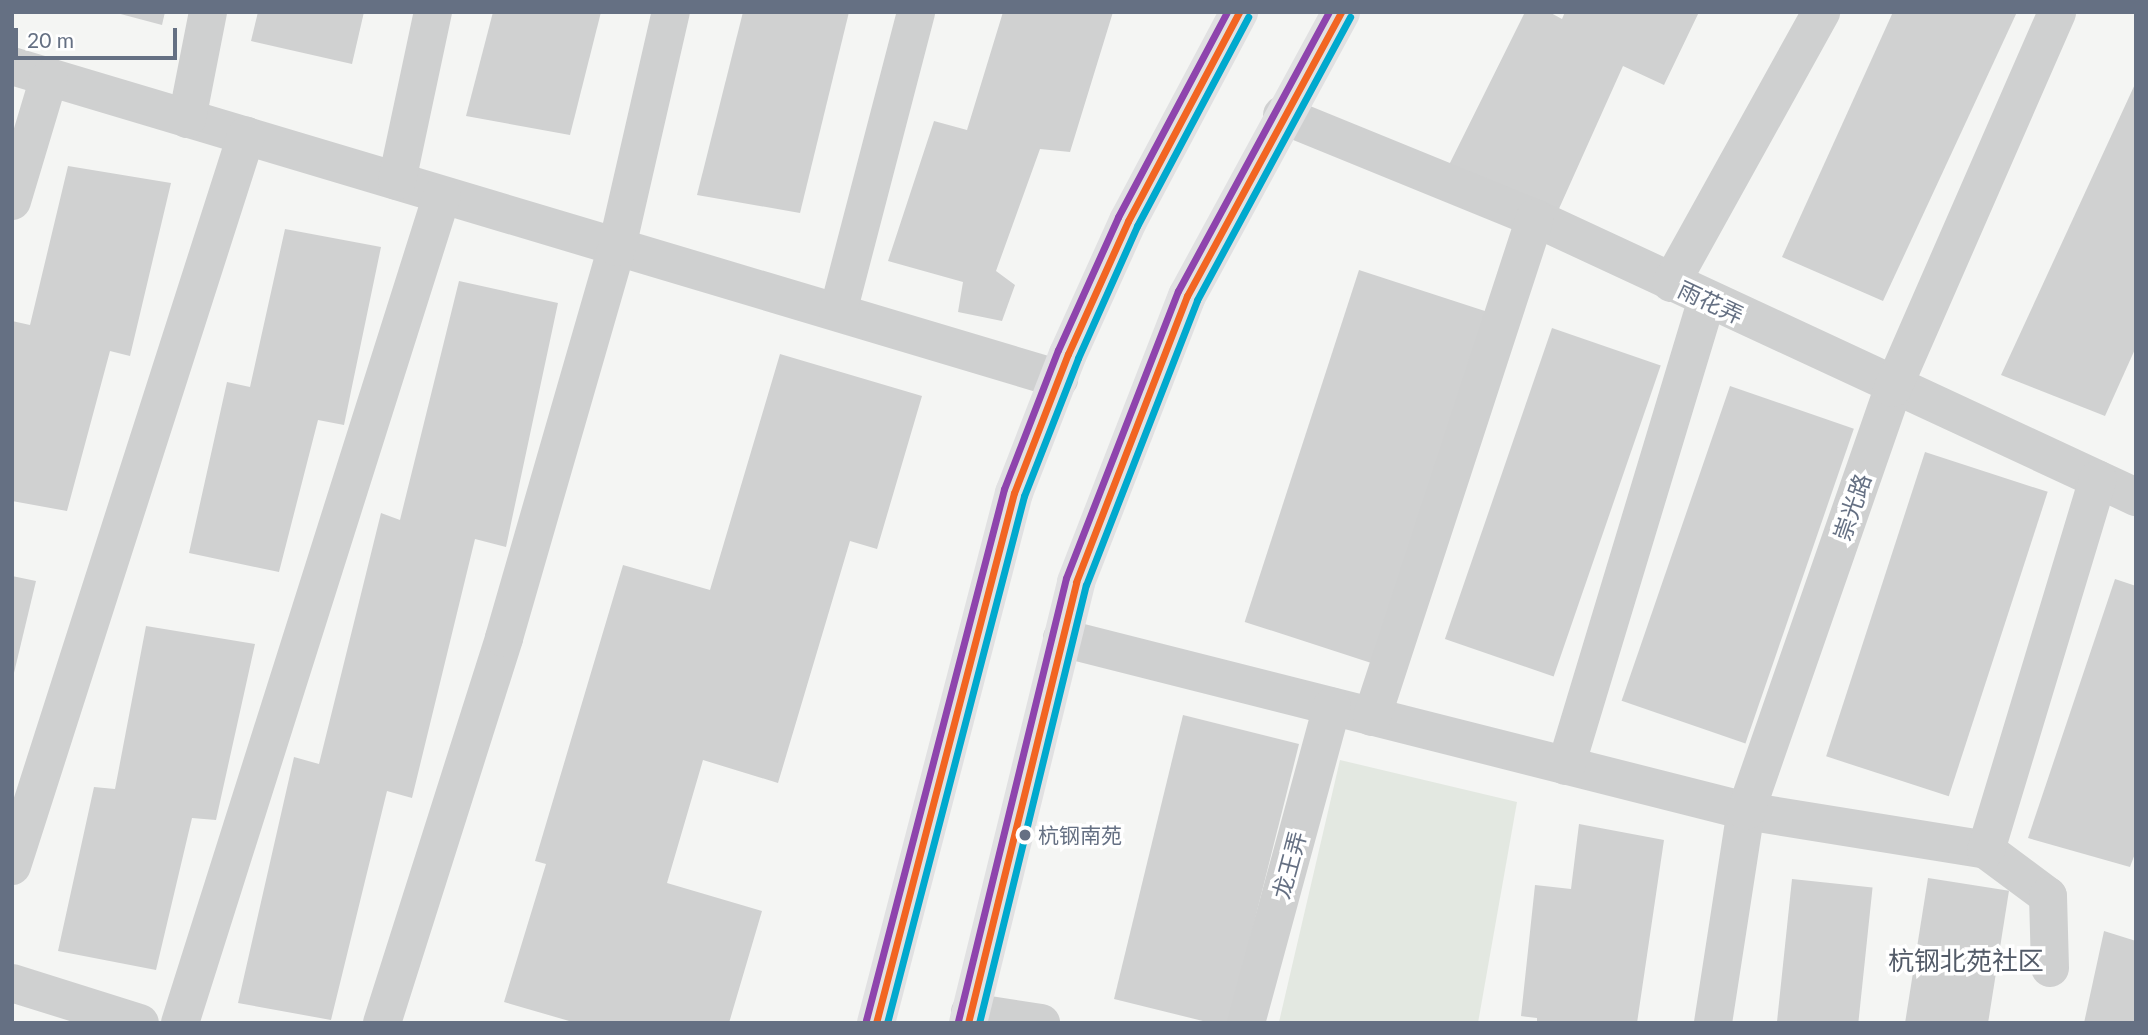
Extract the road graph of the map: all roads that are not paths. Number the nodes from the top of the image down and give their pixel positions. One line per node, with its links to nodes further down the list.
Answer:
1 (208, 12): 12 (lane)
2 (433, 12): 14 (lane)
3 (671, 12): 18 (lane)
4 (916, 12): 21 (lane)
5 (1239, 12): 22 (main road)
6 (1341, 12): 11 (main road)
7 (1821, 12): 19 (lane)
8 (2057, 12): 23 (lane, 崇光路)
9 (12, 66): 10 (lane)
10 (49, 78): 12 (lane); 16 (lane)
11 (1282, 115): 17 (lane, 雨花弄); 26 (main road)
12 (187, 119): 13 (lane)
13 (246, 136): 14 (lane); 32 (lane)
14 (397, 181): 15 (lane)
15 (442, 195): 18 (lane); 38 (lane)
16 (12, 201)
17 (1535, 218): 19 (lane, 雨花弄); 28 (lane)
18 (617, 247): 21 (lane); 39 (lane)
19 (1671, 283): 20 (lane, 雨花弄)
20 (1707, 300): 23 (lane, 雨花弄); 29 (lane)
21 (838, 312): 22 (lane)
22 (1059, 379): 40 (main road)
23 (1893, 388): 24 (lane, 雨花弄); 30 (lane, 崇光路)
24 (2098, 480): 25 (lane, 雨花弄); 31 (lane)
25 (2135, 494)
26 (1062, 638): 27 (lane); 36 (main road)
27 (1332, 706): 28 (lane); 42 (lane, 龙王弄)
28 (1372, 717): 29 (lane)
29 (1566, 766): 30 (lane)
30 (1746, 811): 31 (lane); 43 (lane, 崇光路)
31 (1986, 850): 33 (lane)
32 (12, 866)
33 (2050, 968)
34 (12, 983): 35 (lane)
35 (81, 1014): 37 (lane)
36 (969, 1017): 41 (lane)
37 (140, 1023)
38 (180, 1023)
39 (382, 1023)
40 (876, 1023)
41 (1041, 1023)
42 (1246, 1023)
43 (1713, 1023)

